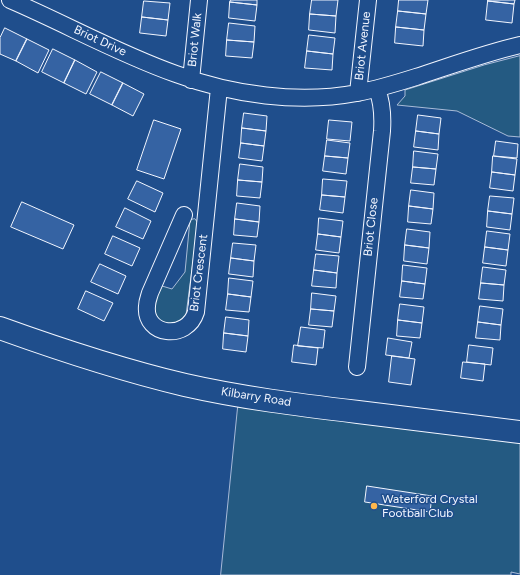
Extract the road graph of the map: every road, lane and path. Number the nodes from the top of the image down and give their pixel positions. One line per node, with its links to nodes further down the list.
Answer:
1 (10, 0): 4 (street, Briot Drive)
2 (199, 0): 6 (street, Briot Walk)
3 (368, 0): 9 (street, Briot Avenue)
4 (30, 4): 6 (street, Briot Drive)
5 (520, 46): 8 (street, Briot Drive)
6 (191, 80): 7 (street, Briot Drive)
7 (219, 88): 9 (street, Briot Drive); 10 (street, Briot Crescent)
8 (377, 89): 9 (street, Briot Drive); 12 (street, Briot Close)
9 (358, 93)
10 (184, 215)
11 (0, 328): 13 (street, Kilbarry Road)
12 (357, 367)
13 (520, 432)

